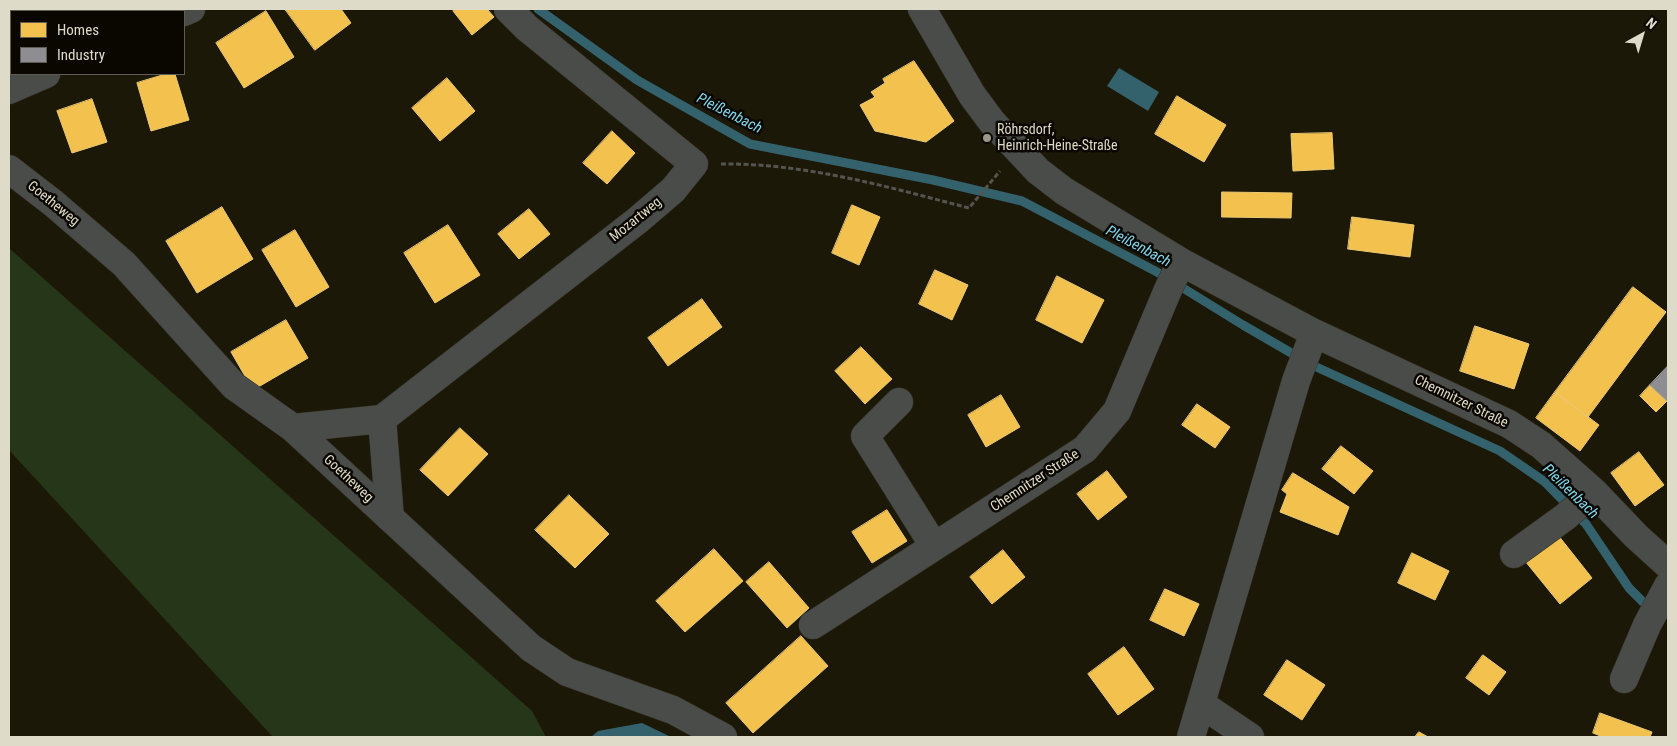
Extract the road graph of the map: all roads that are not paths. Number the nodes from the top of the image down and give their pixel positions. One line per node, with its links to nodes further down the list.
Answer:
1 (508, 9): 9 (street, Mozartweg)
2 (922, 9): 6 (street, Chemnitzer Straße)
3 (44, 75): 4 (street)
4 (9, 90)
5 (9, 169): 10 (street, Goetheweg)
6 (1175, 275): 7 (street, Chemnitzer Straße); 13 (street, Chemnitzer Straße)
7 (1312, 341): 11 (street, Chemnitzer Straße); 19 (street)
8 (899, 402): 13 (street)
9 (382, 419): 10 (street); 12 (street)
10 (293, 428): 12 (street, Goetheweg)
11 (1581, 504): 14 (street); 15 (street, Chemnitzer Straße)
12 (390, 518): 20 (street, Goetheweg)
13 (934, 546): 17 (street, Chemnitzer Straße)
14 (1514, 554)
15 (1668, 566)
16 (1665, 591): 18 (street)
17 (813, 625)
18 (1624, 679)
19 (1201, 704): 21 (street); 22 (street)
20 (723, 737)
21 (1191, 737)
22 (1250, 737)

